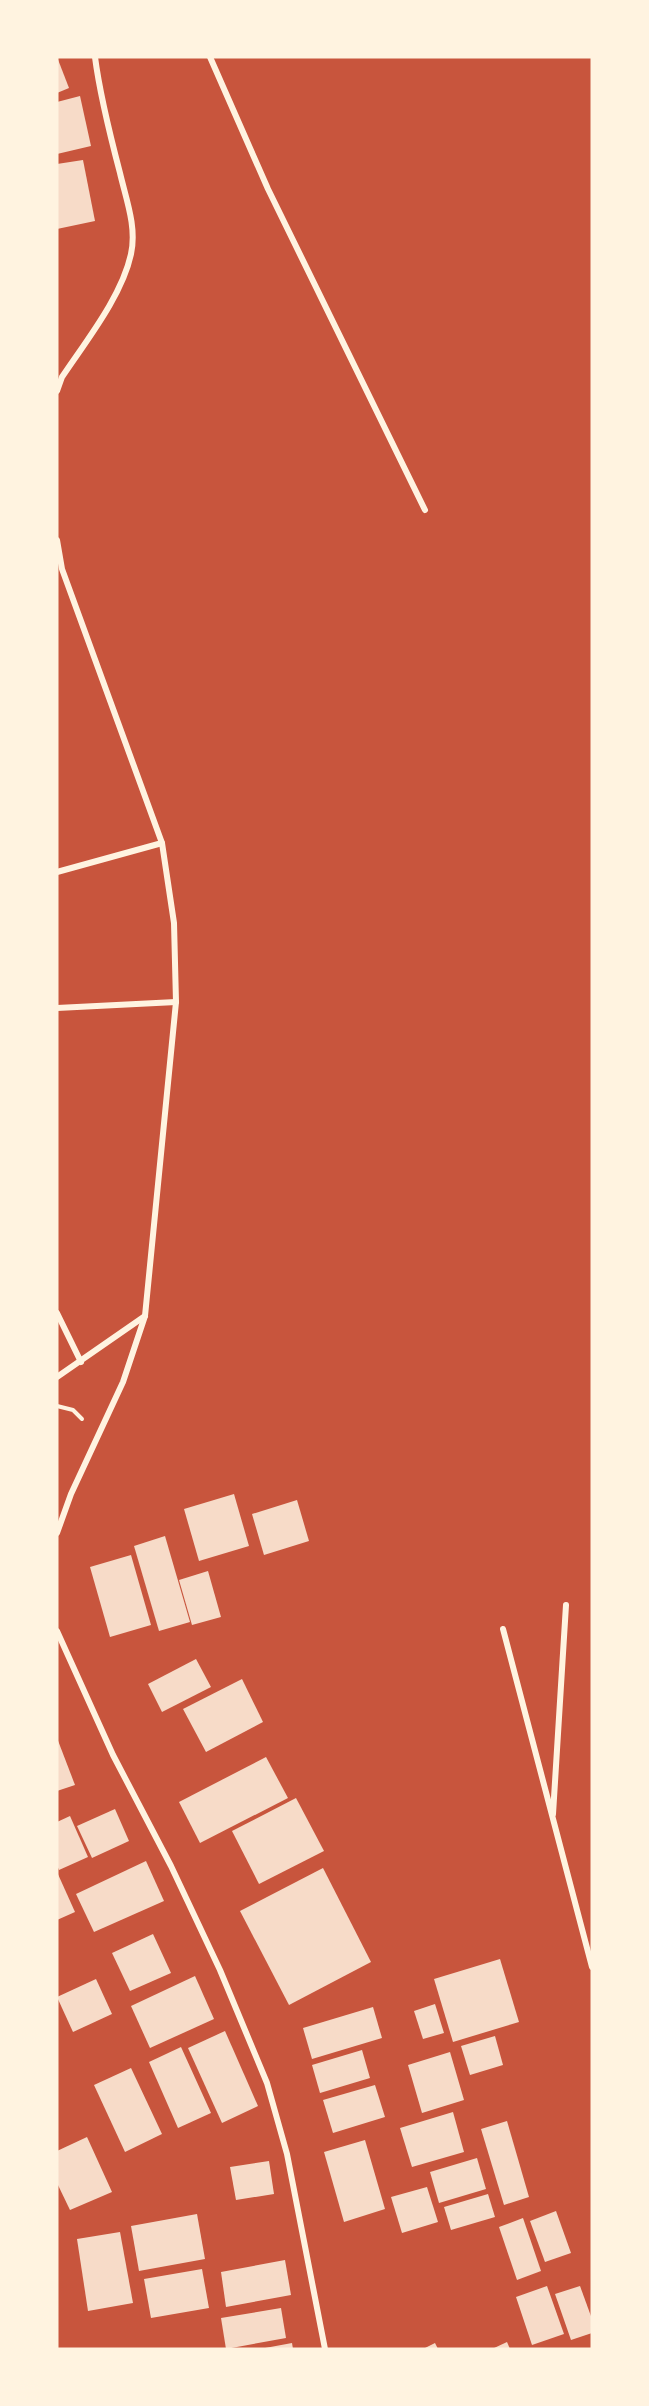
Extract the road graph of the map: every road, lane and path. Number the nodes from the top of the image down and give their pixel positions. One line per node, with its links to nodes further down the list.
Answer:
1 (94, 57): 3 (street)
2 (210, 57): 4 (street)
3 (57, 391)
4 (425, 510)
5 (57, 540): 6 (street)
6 (162, 843): 7 (street); 8 (street)
7 (57, 872)
8 (176, 1002): 9 (street); 11 (street)
9 (57, 1008)
10 (57, 1313): 12 (street)
11 (145, 1316): 12 (street); 14 (street)
12 (81, 1362): 13 (street)
13 (57, 1377)
14 (57, 1533)
15 (566, 1605): 18 (street)
16 (503, 1629): 18 (street)
17 (57, 1631): 21 (street)
18 (553, 1820): 19 (street)
19 (589, 1945): 20 (street)
20 (592, 1967)
21 (325, 2349)

